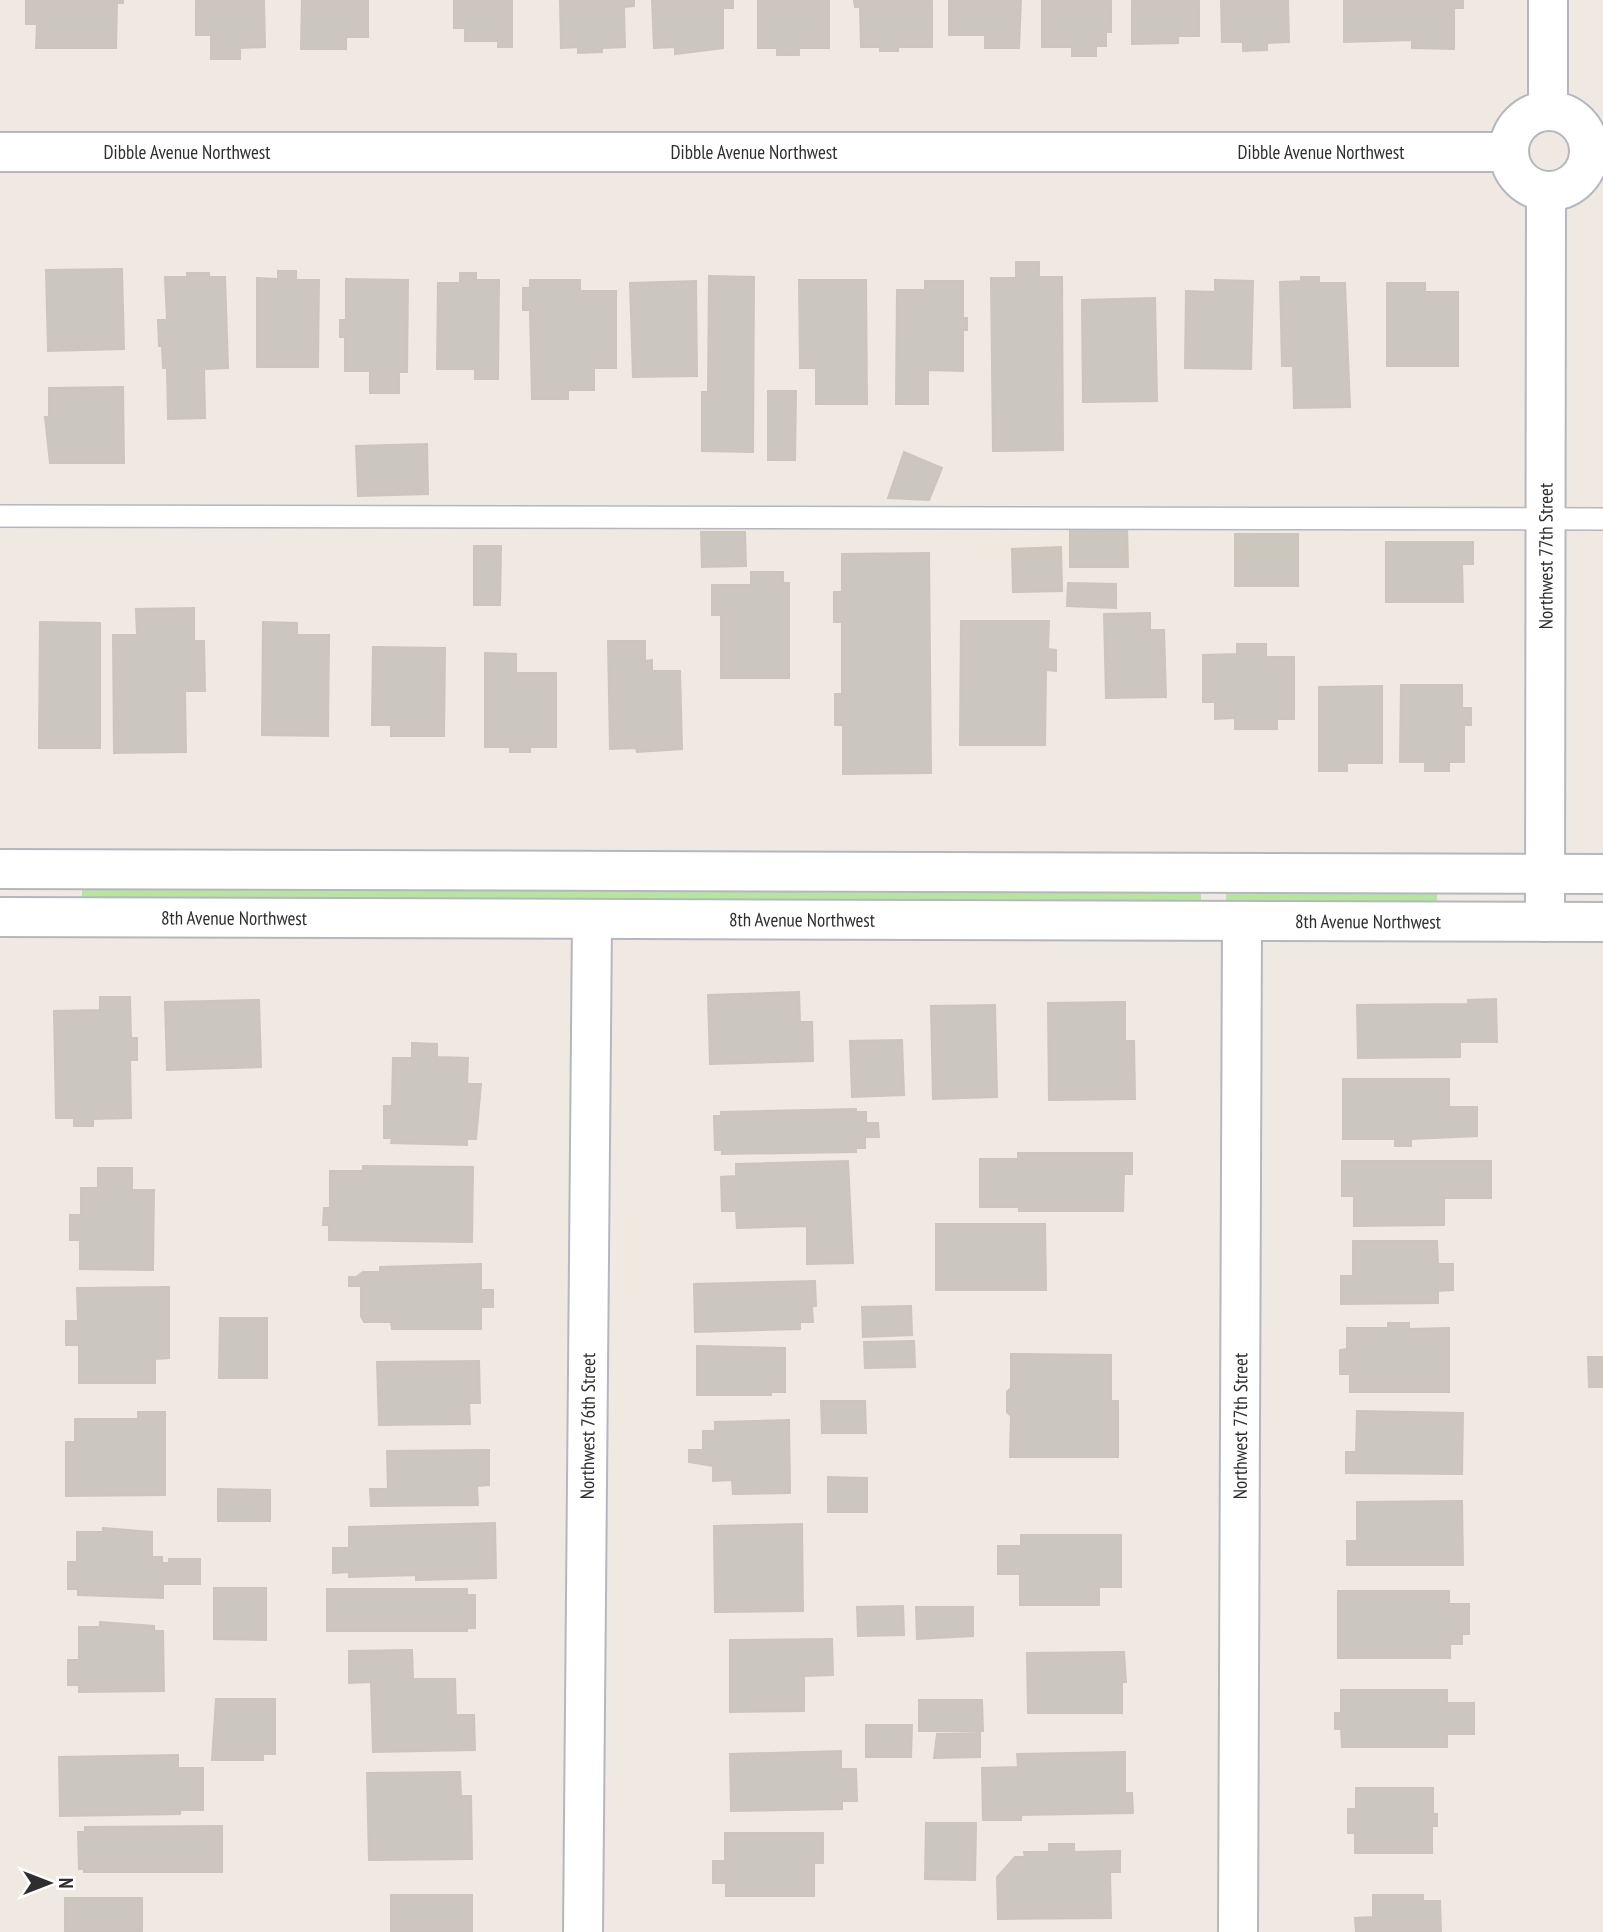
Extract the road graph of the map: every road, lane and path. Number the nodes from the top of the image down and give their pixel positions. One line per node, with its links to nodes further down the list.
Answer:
1 (1548, 0): 2 (street)
2 (1548, 111): 4 (street); 5 (street)
3 (0, 152): 4 (street, Dibble Avenue Northwest)
4 (1508, 152): 6 (street)
5 (1595, 153): 6 (street)
6 (1546, 191): 8 (street, Northwest 77th Street)
7 (0, 516): 8 (lane)
8 (1548, 519): 9 (lane); 11 (street, Northwest 77th Street)
9 (1603, 519)
10 (0, 869): 11 (street)
11 (1546, 874): 12 (street); 16 (street, Northwest 77th Street)
12 (1603, 874)
13 (0, 917): 14 (street, 8th Avenue Northwest)
14 (592, 921): 15 (street, 8th Avenue Northwest); 18 (street, Northwest 76th Street)
15 (1242, 922): 16 (street, 8th Avenue Northwest); 19 (street, Northwest 77th Street)
16 (1545, 922): 17 (street, 8th Avenue Northwest)
17 (1603, 922)
18 (583, 1932)
19 (1238, 1932)

